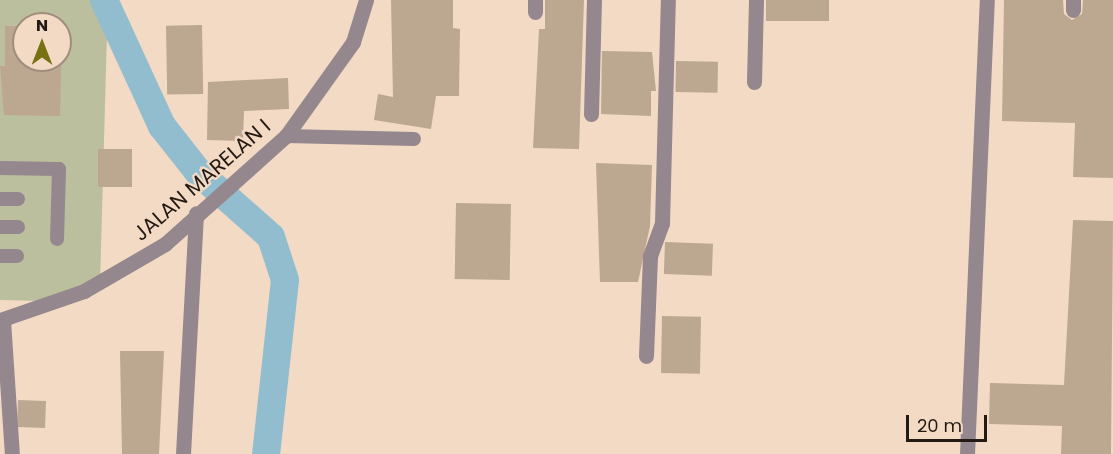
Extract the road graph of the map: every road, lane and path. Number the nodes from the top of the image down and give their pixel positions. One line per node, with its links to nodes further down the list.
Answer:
1 (366, 0): 8 (street, JALAN MARELAN I)
2 (594, 0): 7 (street)
3 (668, 0): 20 (street)
4 (756, 0): 6 (street)
5 (987, 0): 23 (street)
6 (754, 82)
7 (591, 114)
8 (286, 136): 9 (lane); 13 (street, JALAN MARELAN I)
9 (414, 139)
10 (0, 168): 16 (lane)
11 (0, 199): 12 (lane)
12 (18, 199)
13 (196, 213): 19 (street, JALAN MARELAN I); 22 (street)
14 (0, 227): 15 (lane)
15 (18, 227)
16 (57, 239)
17 (0, 256): 18 (lane)
18 (16, 256)
19 (1, 320): 21 (street)
20 (646, 356)
21 (12, 454)
22 (183, 454)
23 (967, 454)

